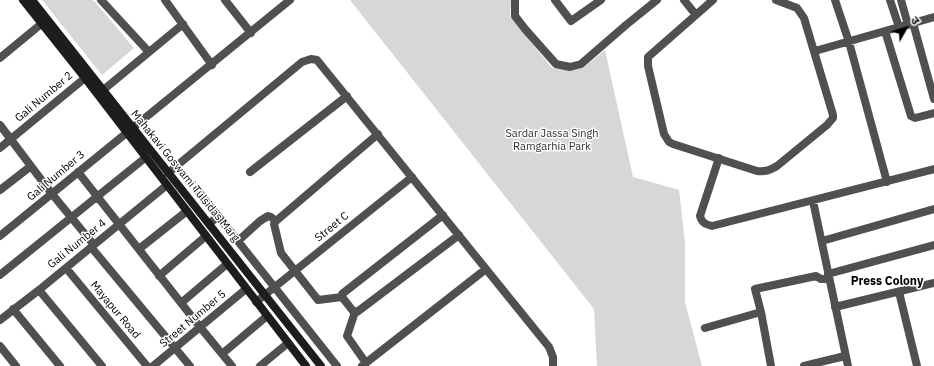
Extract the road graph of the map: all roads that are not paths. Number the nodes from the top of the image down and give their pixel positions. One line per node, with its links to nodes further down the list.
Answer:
1 (23, 0): 19 (street, Mahakavi Goswami Tulsidas Marg)
2 (32, 0): 19 (street, Mahakavi Goswami Tulsidas Marg)
3 (101, 0): 26 (street)
4 (165, 0): 20 (street)
5 (225, 0): 24 (street)
6 (515, 0): 9 (street)
7 (555, 0): 8 (street)
8 (601, 0)
9 (657, 0)
10 (684, 0): 17 (street)
11 (714, 0): 17 (street)
12 (776, 0): 27 (street)
13 (835, 0): 25 (street)
14 (890, 0): 22 (street)
15 (901, 0): 21 (street)
16 (288, 1): 24 (street, Gali Number 3)
17 (696, 15): 41 (street)
18 (934, 17): 21 (street)
19 (44, 21): 28 (street); 30 (street, Mahakavi Goswami Tulsidas Marg); 31 (street, Mahakavi Goswami Tulsidas Marg)
20 (183, 24): 26 (street); 29 (street)
21 (910, 24): 22 (street); 33 (street)
22 (899, 27): 23 (street)
23 (885, 31): 25 (street); 34 (street)
24 (251, 33): 29 (street, Gali Number 3)
25 (848, 42): 27 (street); 48 (street)
26 (148, 51): 31 (street)
27 (815, 51): 41 (street)
28 (0, 58)
29 (212, 65): 36 (street, Gali Number 3)
30 (84, 78): 36 (street, Mahakavi Goswami Tulsidas Marg); 38 (street, Gali Number 2)
31 (102, 91): 36 (street, Mahakavi Goswami Tulsidas Marg)
32 (347, 96): 37 (street); 45 (street); 46 (street)
33 (934, 99)
34 (934, 113)
35 (0, 125): 38 (street)
36 (129, 130): 40 (street, Mahakavi Goswami Tulsidas Marg); 44 (street, Gali Number 3); 46 (street, Mahakavi Goswami Tulsidas Marg)
37 (378, 134): 47 (street); 60 (street)
38 (11, 140): 39 (street, Gali Number 2); 42 (street)
39 (0, 148)
40 (145, 158): 49 (street, Mahakavi Goswami Tulsidas Marg); 53 (street)
41 (719, 158): 54 (street)
42 (31, 166): 50 (street); 52 (street)
43 (934, 169): 48 (street)
44 (78, 172): 52 (street, Gali Number 3); 53 (street)
45 (250, 172)
46 (168, 173): 62 (street, Mahakavi Goswami Tulsidas Marg)
47 (412, 177): 57 (street); 74 (street, Street C)
48 (887, 182): 54 (street)
49 (167, 185): 56 (street, Mahakavi Goswami Tulsidas Marg); 61 (street, Gali Number 4)
50 (0, 190)
51 (197, 190): 58 (street)
52 (52, 194): 59 (street); 64 (street, Gali Number 3)
53 (97, 196): 59 (street); 61 (street)
54 (813, 201): 67 (street)
55 (934, 209): 67 (street)
56 (187, 211): 65 (street, Mahakavi Goswami Tulsidas Marg); 70 (street)
57 (442, 215): 63 (street); 84 (street)
58 (218, 216): 62 (street); 66 (street)
59 (71, 217): 69 (street); 75 (street)
60 (276, 221): 66 (street); 74 (street)
61 (120, 224): 69 (street, Gali Number 4); 70 (street)
62 (209, 224): 83 (street, Mahakavi Goswami Tulsidas Marg)
63 (459, 235): 73 (street); 89 (street)
64 (0, 236)
65 (206, 236): 71 (street, Mahakavi Goswami Tulsidas Marg); 76 (street)
66 (238, 240): 79 (street)
67 (822, 241): 77 (street)
68 (934, 245): 77 (street)
69 (92, 246): 72 (street, Gali Number 4); 97 (street)
70 (139, 249): 76 (street)
71 (227, 264): 80 (street, Mahakavi Goswami Tulsidas Marg); 86 (street)
72 (66, 268): 81 (street, Gali Number 4); 104 (street, Mayapur Road)
73 (486, 269): 100 (street); 112 (street)
74 (294, 271): 79 (street, Street C); 84 (street)
75 (0, 275)
76 (159, 276): 86 (street)
77 (829, 276): 87 (street); 90 (street)
78 (934, 283): 82 (street)
79 (275, 287): 83 (street, Street C); 111 (street)
80 (246, 289): 85 (street, Mahakavi Goswami Tulsidas Marg); 93 (street, Street Number 5)
81 (39, 290): 88 (street, Gali Number 4); 103 (street)
82 (899, 292): 87 (street); 116 (street)
83 (265, 295): 85 (street, Street C); 110 (street, Mahakavi Goswami Tulsidas Marg)
84 (342, 297): 89 (street)
85 (256, 302): 91 (street, Mahakavi Goswami Tulsidas Marg)
86 (181, 303): 93 (street)
87 (835, 307): 99 (street)
88 (13, 309): 92 (street, Gali Number 4); 102 (street)
89 (355, 312): 100 (street)
90 (761, 312): 94 (street); 113 (street)
91 (268, 316): 95 (street, Mahakavi Goswami Tulsidas Marg); 98 (street)
92 (0, 320)
93 (200, 327): 97 (street, Street Number 5); 98 (street)
94 (705, 328)
95 (288, 343): 108 (street); 109 (street, Mahakavi Goswami Tulsidas Marg)
96 (0, 346): 101 (street)
97 (174, 348): 105 (street, Street Number 5); 106 (street)
98 (222, 354): 107 (street)
99 (846, 356): 114 (street); 115 (street)
100 (364, 364)
101 (16, 366)
102 (60, 366)
103 (102, 366)
104 (147, 366)
105 (153, 366)
106 (190, 366)
107 (232, 366)
108 (260, 366)
109 (306, 366)
110 (321, 366)
111 (337, 366)
112 (554, 366)
113 (770, 366)
114 (804, 366)
115 (848, 366)
116 (917, 366)

